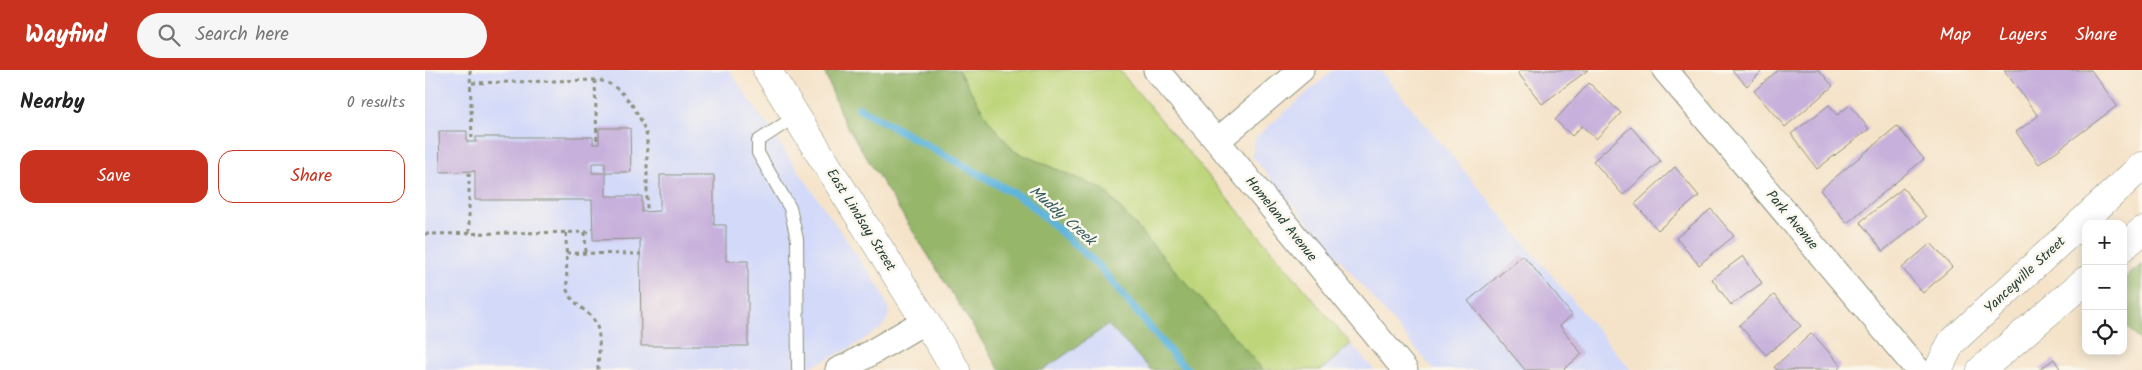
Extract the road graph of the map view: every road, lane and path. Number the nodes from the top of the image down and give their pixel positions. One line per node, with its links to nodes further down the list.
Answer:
1 (470, 70): 7 (path)
2 (767, 70): 8 (street, East Lindsay Street)
3 (1156, 70): 9 (street, Homeland Avenue)
4 (1301, 70): 9 (street)
5 (1665, 70): 32 (street, Park Avenue)
6 (595, 80): 7 (path); 11 (path); 14 (path)
7 (472, 83): 10 (path)
8 (796, 116): 26 (street, East Lindsay Street); 28 (lane)
9 (1217, 141): 31 (street, Homeland Avenue)
10 (472, 142)
11 (597, 144)
12 (2142, 166): 33 (street, Yanceyville Street)
13 (469, 171): 18 (path)
14 (647, 212)
15 (2142, 231): 21 (street)
16 (585, 232): 17 (path); 19 (path); 23 (path)
17 (593, 232)
18 (469, 233): 19 (path); 20 (path)
19 (566, 233): 22 (path)
20 (425, 234)
21 (2127, 244)
22 (566, 253): 23 (path); 27 (path)
23 (586, 254): 24 (path)
24 (641, 254)
25 (2082, 283): 34 (street)
26 (925, 321): 29 (street); 30 (street, East Lindsay Street)
27 (598, 370)
28 (798, 370)
29 (838, 370)
30 (956, 370)
31 (1405, 370)
32 (1918, 370)
33 (1939, 370)
34 (1981, 370)

